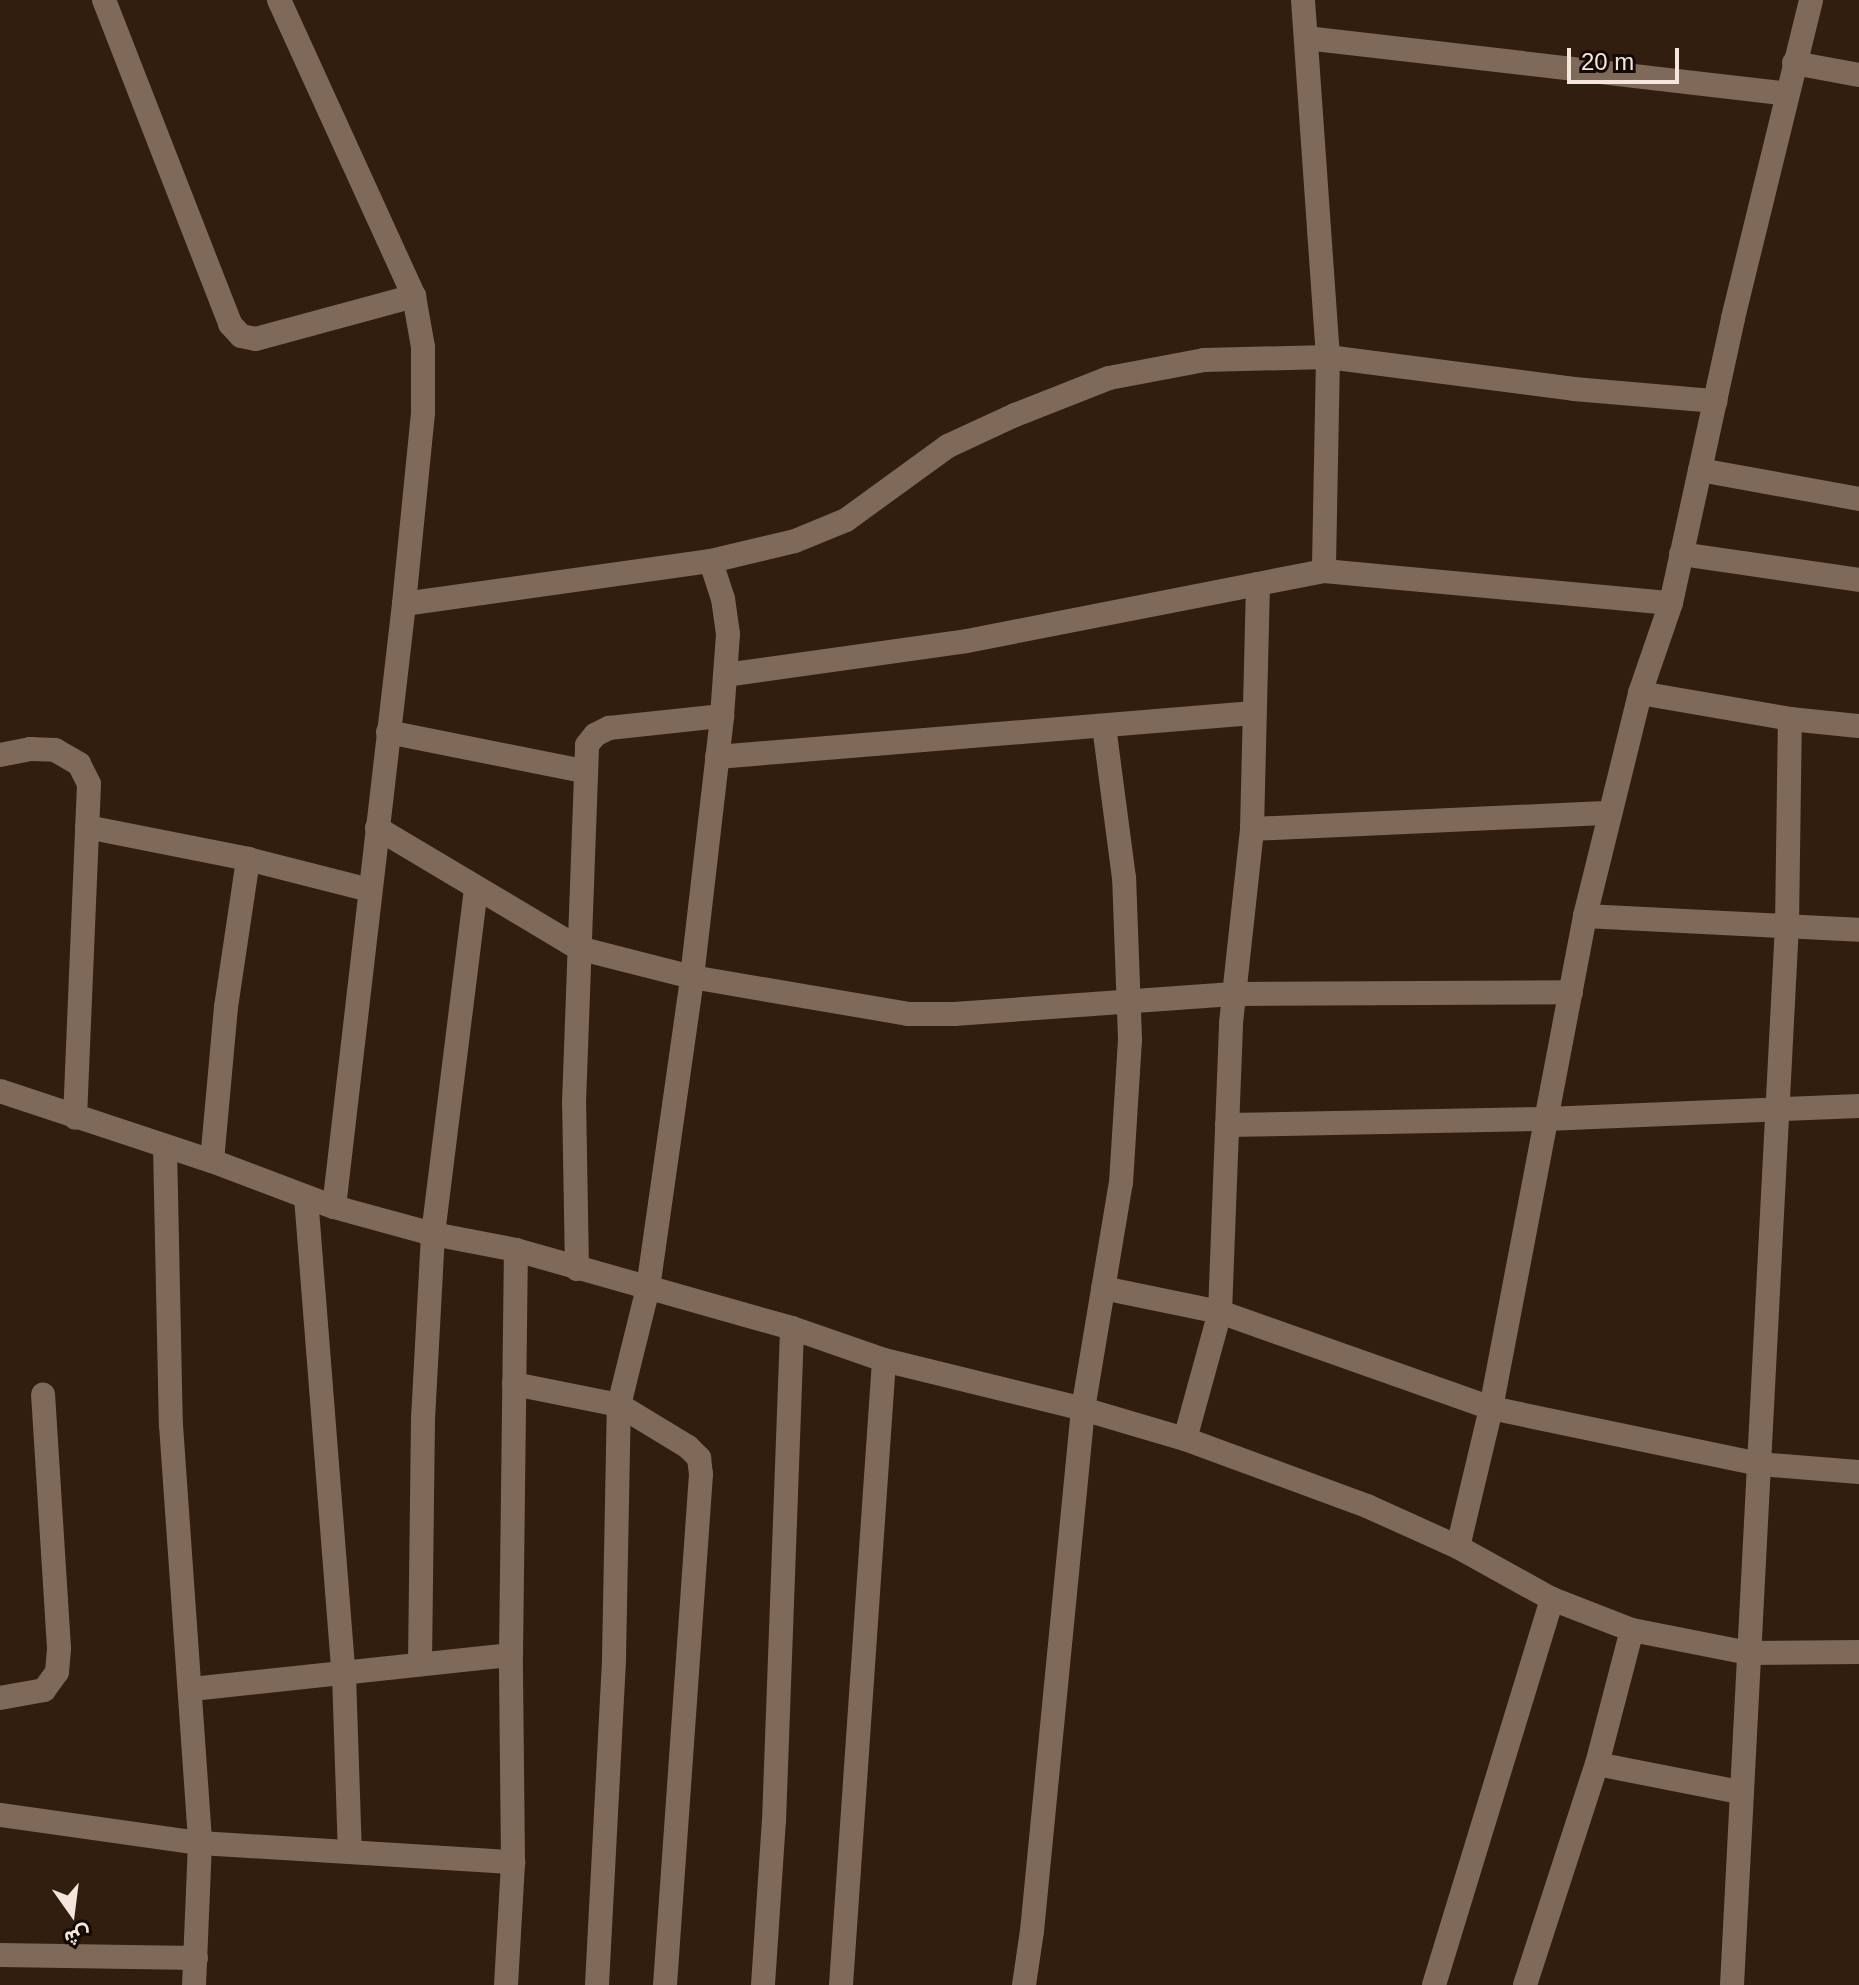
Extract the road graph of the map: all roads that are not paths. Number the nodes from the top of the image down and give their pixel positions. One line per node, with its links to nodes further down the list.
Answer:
1 (104, 0): 9 (street)
2 (279, 0): 9 (street)
3 (1303, 0): 5 (street)
4 (1811, 0): 6 (street)
5 (1306, 38): 8 (street); 10 (street)
6 (1794, 63): 7 (street); 8 (street)
7 (1859, 75)
8 (1787, 94): 11 (street)
9 (414, 296): 20 (street)
10 (1328, 357): 11 (street); 15 (street); 16 (street)
11 (1715, 401): 12 (street)
12 (1700, 470): 13 (street); 14 (street)
13 (1859, 499)
14 (1681, 554): 17 (street); 19 (street)
15 (711, 561): 20 (street); 21 (street)
16 (1324, 571): 18 (street); 19 (street)
17 (1859, 580)
18 (1258, 584): 21 (street); 23 (street)
19 (1671, 603): 22 (street)
20 (404, 604): 28 (street)
21 (725, 675): 24 (street)
22 (1640, 693): 25 (street); 32 (street)
23 (1253, 713): 27 (street); 35 (street)
24 (722, 716): 30 (street); 31 (street)
25 (1790, 719): 26 (street); 40 (street)
26 (1859, 726)
27 (1104, 727): 30 (street); 46 (street)
28 (388, 732): 31 (street); 34 (street)
29 (0, 755): 33 (street)
30 (717, 757): 43 (street)
31 (583, 771): 42 (street)
32 (1610, 813): 35 (street); 39 (street)
33 (87, 827): 36 (street); 50 (street)
34 (377, 828): 37 (street); 38 (street)
35 (1252, 829): 45 (street)
36 (248, 859): 38 (street); 54 (street)
37 (476, 888): 42 (street); 57 (street)
38 (370, 890): 56 (street)
39 (1585, 916): 40 (street); 44 (street)
40 (1787, 926): 41 (street); 49 (street)
41 (1859, 930)
42 (578, 948): 43 (street); 59 (street)
43 (692, 977): 46 (street); 60 (street)
44 (1571, 992): 45 (street); 51 (street)
45 (1236, 994): 46 (street); 52 (street)
46 (1129, 1003): 61 (street)
47 (0, 1091): 50 (street)
48 (1859, 1106): 49 (street)
49 (1776, 1112): 51 (street); 71 (street)
50 (75, 1118): 53 (street)
51 (1546, 1119): 52 (street); 68 (street)
52 (1227, 1125): 62 (street)
53 (165, 1146): 54 (street); 81 (street)
54 (212, 1161): 55 (street)
55 (306, 1197): 56 (street); 80 (street)
56 (334, 1207): 57 (street)
57 (433, 1234): 58 (street); 79 (street)
58 (516, 1250): 59 (street); 65 (street)
59 (577, 1269): 60 (street)
60 (648, 1288): 63 (street); 67 (street)
61 (1103, 1288): 62 (street); 69 (street)
62 (1220, 1312): 68 (street); 70 (street)
63 (792, 1328): 64 (street); 95 (street)
64 (884, 1360): 69 (street); 96 (street)
65 (514, 1384): 67 (street); 78 (street)
66 (43, 1395): 82 (street)
67 (619, 1405): 93 (street); 94 (street)
68 (1491, 1408): 71 (street); 73 (street)
69 (1083, 1409): 70 (street); 97 (street)
70 (1185, 1439): 73 (street)
71 (1759, 1464): 72 (street); 77 (street)
72 (1859, 1472)
73 (1458, 1547): 74 (street)
74 (1552, 1599): 75 (street); 98 (street)
75 (1632, 1630): 77 (street); 83 (street)
76 (1859, 1652): 77 (street)
77 (1749, 1653): 84 (street)
78 (511, 1655): 79 (street); 88 (street)
79 (420, 1664): 80 (street)
80 (344, 1675): 81 (street); 87 (street)
81 (192, 1689): 86 (street)
82 (0, 1698)
83 (1597, 1764): 84 (street); 99 (street)
84 (1740, 1792): 100 (street)
85 (0, 1815): 86 (street)
86 (200, 1843): 87 (street); 90 (street)
87 (350, 1852): 88 (street)
88 (513, 1862): 92 (street)
89 (0, 1955): 90 (street)
90 (196, 1958): 91 (street)
91 (194, 1985)
92 (506, 1985)
93 (597, 1985)
94 (665, 1985)
95 (763, 1985)
96 (841, 1985)
97 (1024, 1985)
98 (1434, 1985)
99 (1525, 1985)
100 (1732, 1985)

